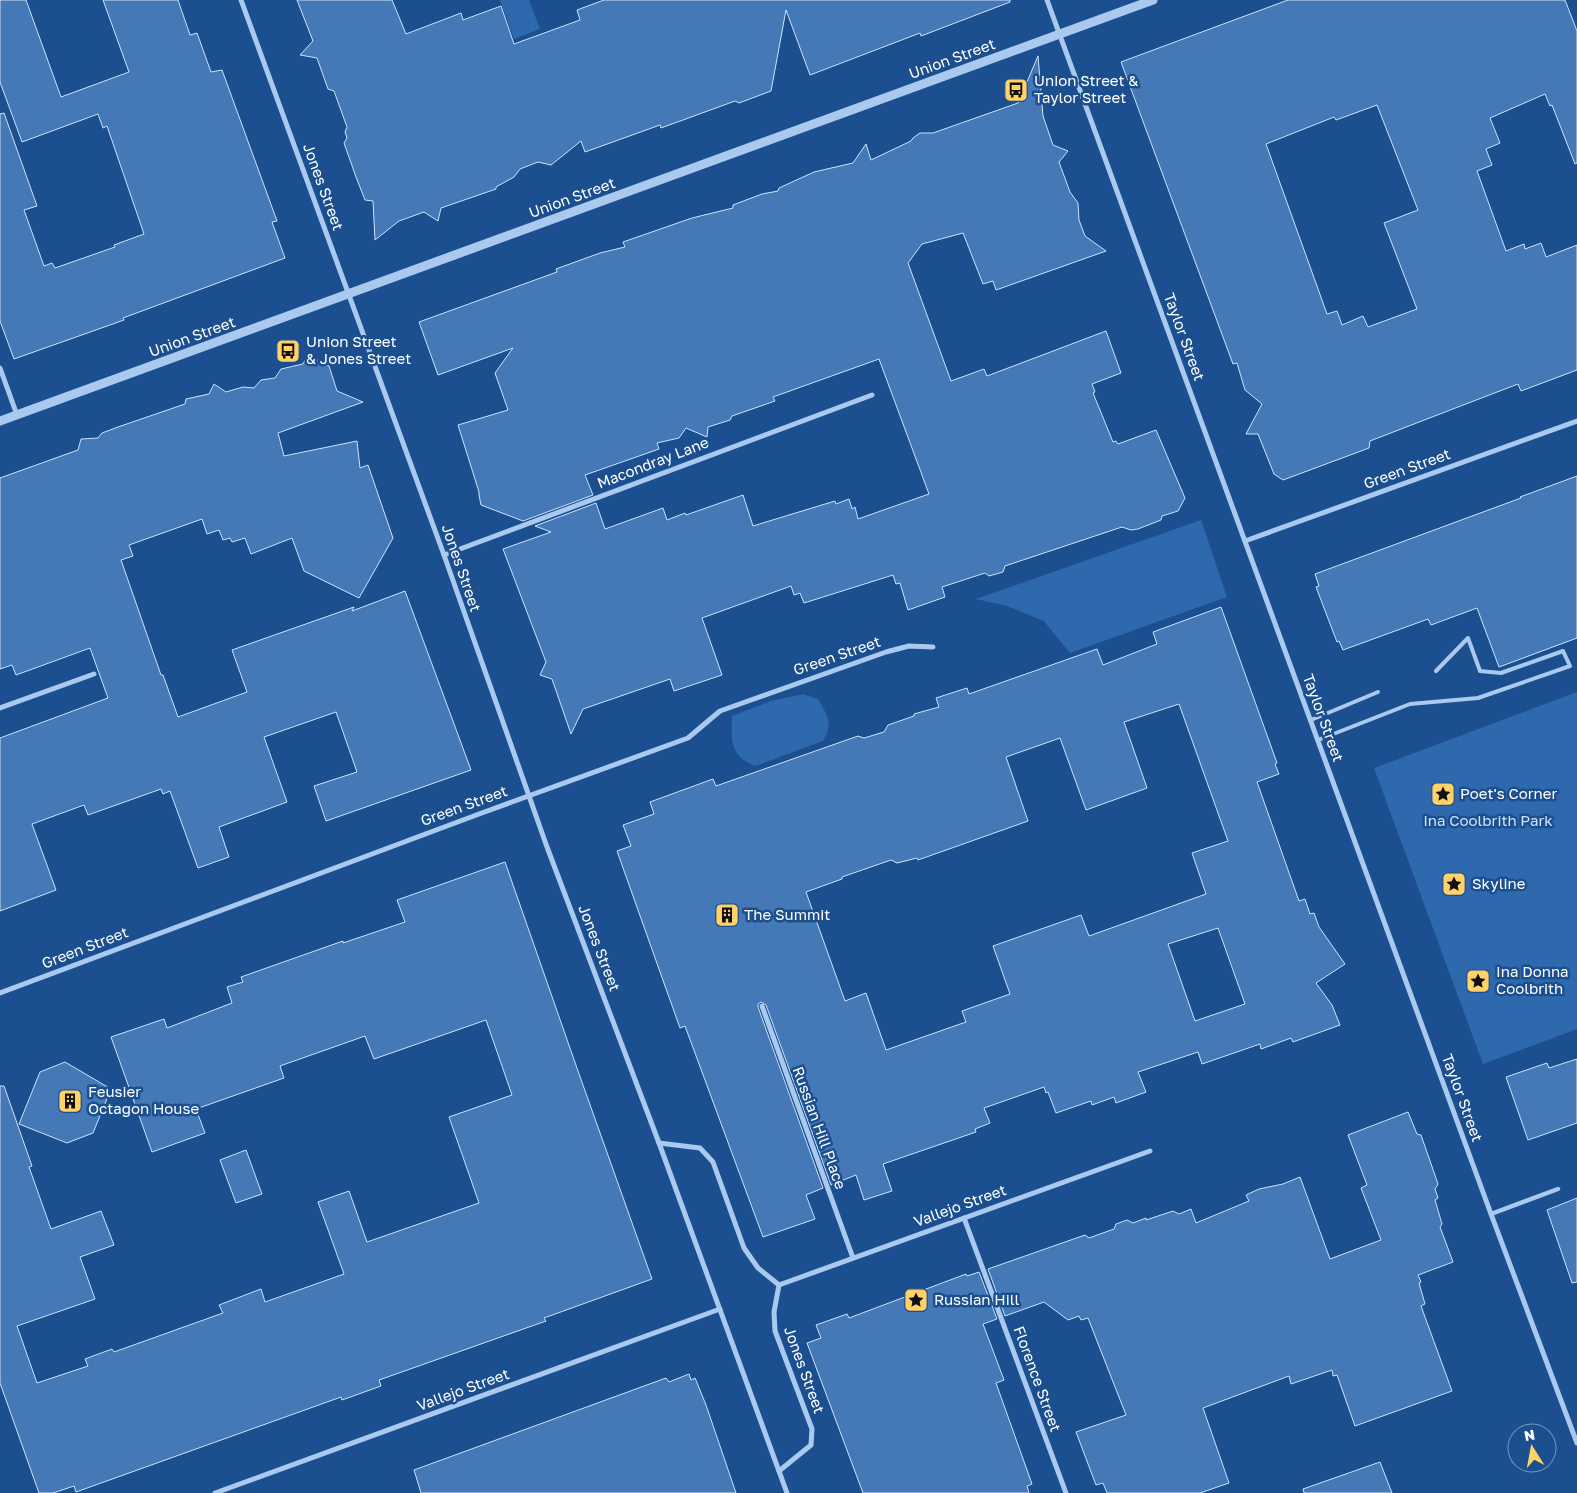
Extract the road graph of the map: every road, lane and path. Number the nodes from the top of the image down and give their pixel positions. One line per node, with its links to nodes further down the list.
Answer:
1 (241, 0): 5 (street, Jones Street)
2 (1046, 0): 4 (street, Taylor Street)
3 (1153, 0): 4 (street, Union Street)
4 (1059, 35): 5 (street, Union Street); 11 (street, Taylor Street)
5 (349, 294): 8 (street, Union Street); 12 (street, Jones Street)
6 (0, 368): 8 (street)
7 (872, 394): 12 (street, Macondray Lane)
8 (18, 415): 9 (street, Union Street)
9 (0, 421)
10 (1577, 421): 11 (street, Green Street)
11 (1245, 541): 18 (street, Taylor Street)
12 (444, 555): 20 (street, Jones Street)
13 (933, 647): 20 (street, Green Street)
14 (1436, 671): 19 (lane)
15 (94, 674): 17 (street)
16 (1378, 692): 18 (lane)
17 (0, 708)
18 (1310, 720): 19 (street, Taylor Street)
19 (1318, 740): 26 (street, Taylor Street)
20 (528, 796): 21 (street, Green Street); 23 (street, Jones Street)
21 (0, 993)
22 (762, 1006): 28 (street, Russian Hill Place)
23 (659, 1143): 29 (street); 30 (street, Jones Street)
24 (1150, 1150): 27 (street, Vallejo Street)
25 (1558, 1189): 26 (street)
26 (1491, 1214): 31 (street, Taylor Street)
27 (964, 1218): 28 (street, Vallejo Street); 35 (street, Florence Street)
28 (853, 1258): 29 (street, Vallejo Street)
29 (779, 1285): 32 (street, Jones Street)
30 (720, 1309): 32 (street, Jones Street); 33 (street, Vallejo Street)
31 (1577, 1443)
32 (779, 1471): 34 (street, Jones Street)
33 (215, 1493)
34 (787, 1493)
35 (1066, 1493)

